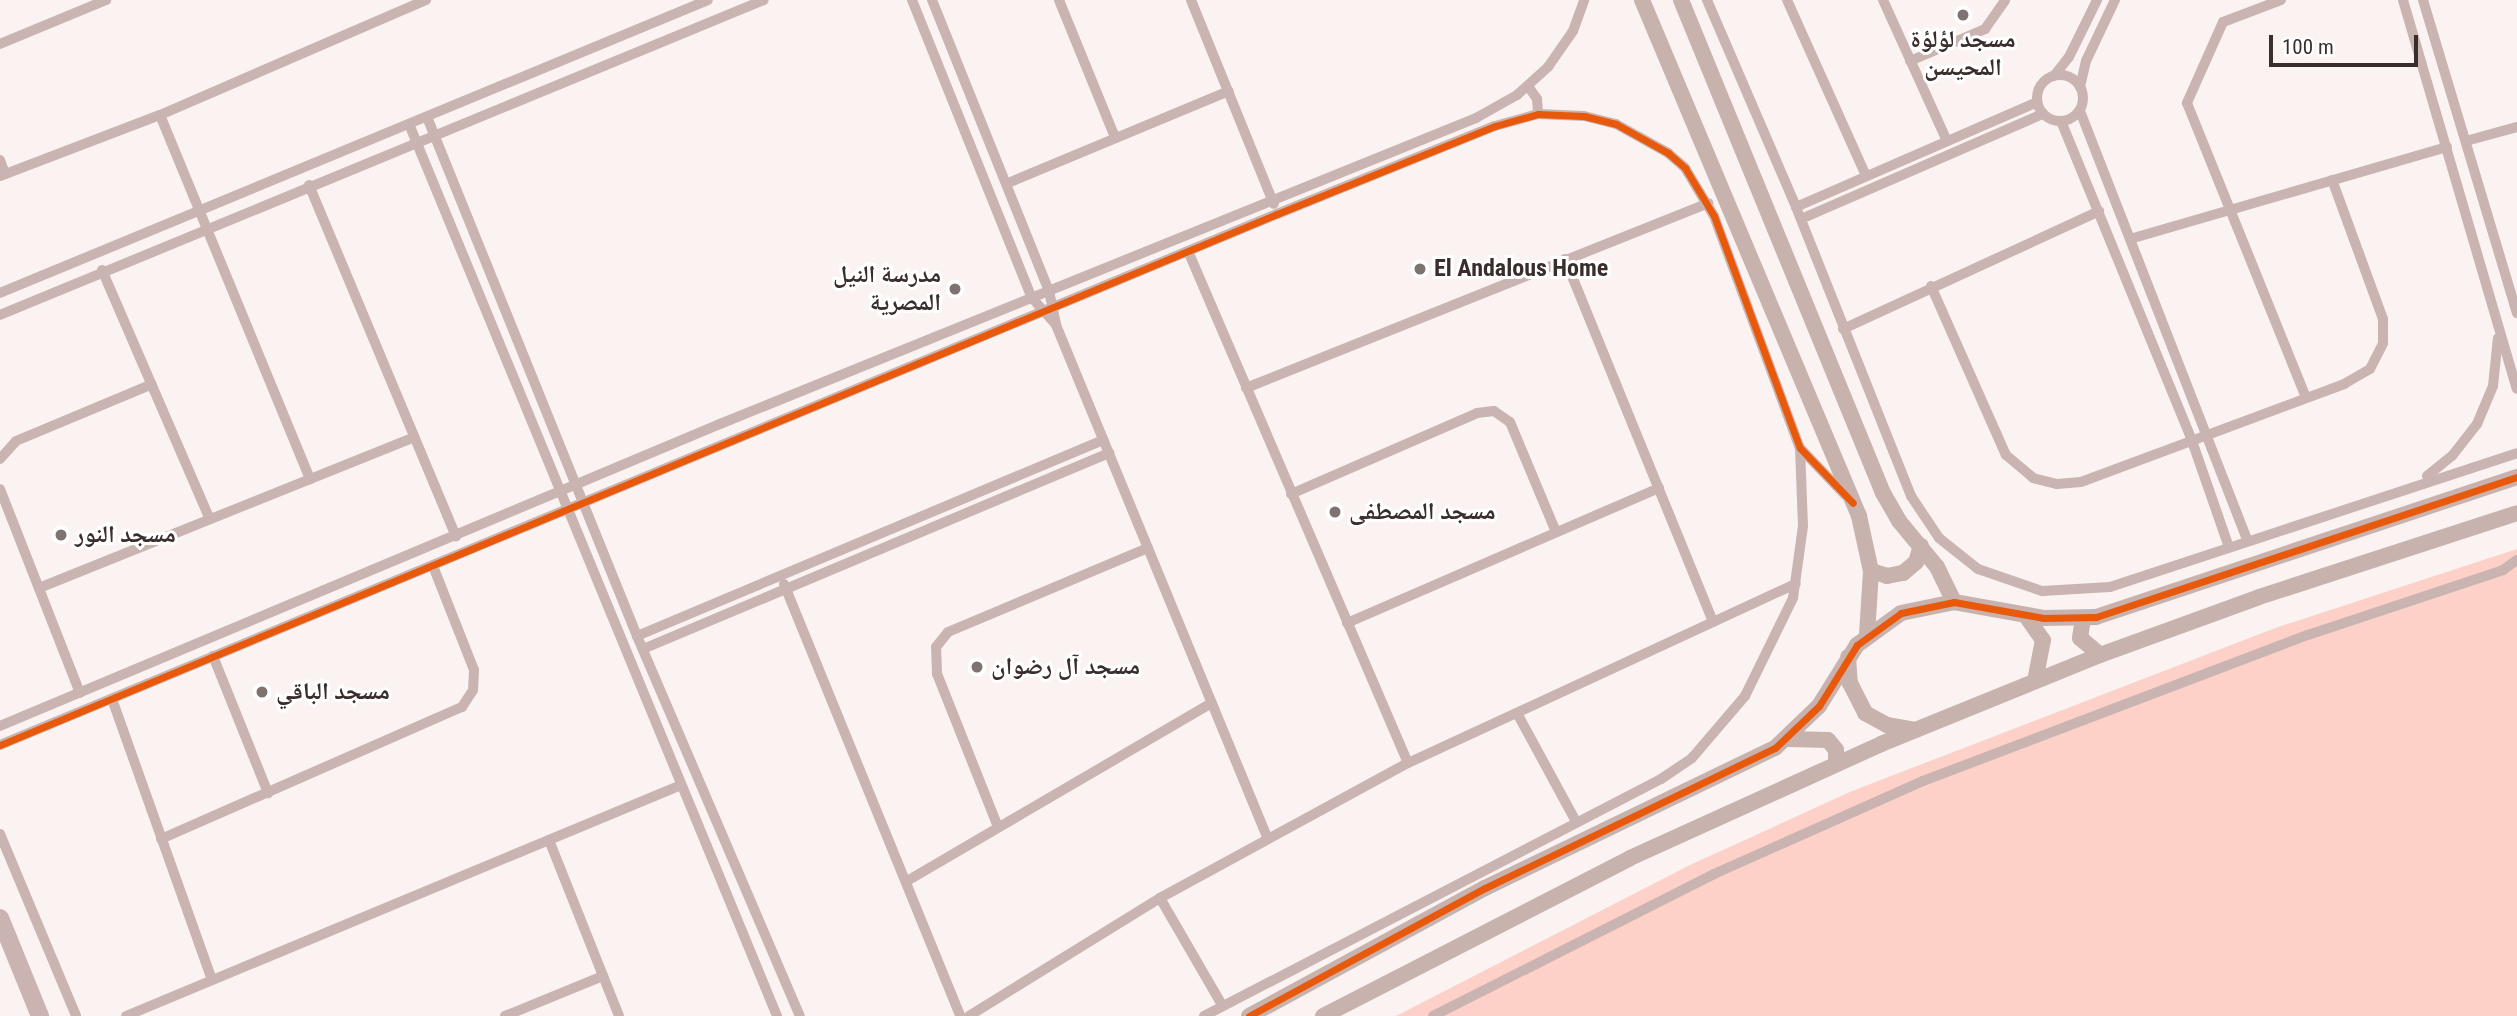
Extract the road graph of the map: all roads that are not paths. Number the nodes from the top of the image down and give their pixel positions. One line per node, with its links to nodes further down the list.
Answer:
1 (106, 0): 21 (street)
2 (426, 0): 31 (street)
3 (708, 0): 32 (street)
4 (764, 0): 36 (street)
5 (912, 0): 65 (street)
6 (932, 0): 46 (street)
7 (1059, 0): 37 (street)
8 (1191, 0): 26 (street)
9 (1584, 0): 24 (street)
10 (1642, 0): 95 (street)
11 (1681, 0): 102 (street)
12 (1707, 0): 50 (street)
13 (1787, 0): 44 (street)
14 (1883, 0): 22 (street)
15 (2005, 0): 22 (street)
16 (2097, 0): 23 (street)
17 (2115, 0): 25 (street)
18 (2281, 0): 52 (street)
19 (2403, 0): 41 (street)
20 (2423, 0): 40 (street)
21 (0, 44)
22 (1910, 61): 39 (street)
23 (2054, 76): 25 (street); 27 (street)
24 (1528, 86): 29 (street); 48 (street)
25 (2080, 87): 28 (street)
26 (1229, 91): 37 (street); 48 (street)
27 (2037, 102): 30 (street); 39 (street)
28 (2080, 111): 33 (street); 54 (street)
29 (1538, 114): 49 (street); 53 (street)
30 (2043, 114): 33 (street); 56 (street)
31 (160, 115): 43 (street); 51 (street)
32 (427, 117): 34 (street); 36 (street)
33 (2061, 121): 55 (street)
34 (409, 124): 38 (street); 51 (street)
35 (2517, 127): 40 (street)
36 (434, 134): 38 (street); 89 (street)
37 (1115, 137): 46 (street)
38 (416, 141): 47 (street); 92 (street)
39 (1947, 141): 44 (street)
40 (2466, 141): 68 (street)
41 (2446, 147): 45 (street); 70 (street)
42 (0, 160): 43 (street)
43 (2, 175)
44 (1866, 176): 50 (street)
45 (2332, 180): 52 (street); 76 (street)
46 (1008, 183): 63 (street)
47 (309, 185): 57 (street); 78 (street)
48 (1272, 200): 53 (street); 63 (street)
49 (1709, 203): 60 (street); 82 (street)
50 (1796, 207): 56 (street)
51 (201, 210): 57 (street); 64 (street)
52 (2228, 210): 58 (street); 76 (street)
53 (1277, 214): 59 (street)
54 (2120, 215): 55 (street); 58 (street)
55 (2101, 216): 62 (street); 81 (street)
56 (1801, 219): 72 (street)
57 (208, 227): 61 (street); 87 (street)
58 (2130, 239): 77 (street)
59 (1188, 251): 66 (street); 74 (street)
60 (1565, 259): 74 (street); 90 (street)
61 (102, 270): 69 (street); 73 (street)
62 (1931, 286): 72 (street); 81 (street)
63 (1049, 291): 65 (street); 66 (street)
64 (0, 293)
65 (1032, 298): 67 (street); 89 (street)
66 (1054, 306): 67 (street); 71 (street)
67 (1041, 312): 71 (street); 94 (street)
68 (2517, 313)
69 (0, 314)
70 (2497, 325): 75 (street); 88 (street)
71 (1056, 326): 80 (street)
72 (1843, 329): 103 (street)
73 (152, 384): 85 (street); 98 (street)
74 (1246, 388): 93 (street)
75 (2517, 389)
76 (2306, 398): 77 (street)
77 (2209, 435): 81 (street); 101 (street)
78 (414, 437): 87 (street); 100 (street)
79 (2517, 439): 84 (street)
80 (1103, 440): 83 (street); 110 (street)
81 (2192, 441): 103 (street)
82 (1800, 448): 95 (street); 111 (street)
83 (1108, 453): 104 (street); 113 (street)
84 (2514, 453): 88 (street)
85 (0, 459)
86 (2517, 477): 116 (street)
87 (310, 479): 98 (street)
88 (2420, 481): 101 (street)
89 (579, 484): 92 (street); 94 (street)
90 (1658, 488): 99 (street); 117 (street)
91 (0, 489): 112 (street)
92 (560, 492): 96 (street); 100 (street)
93 (1291, 494): 99 (street); 118 (street)
94 (585, 500): 96 (street); 120 (street)
95 (1853, 503): 108 (street)
96 (566, 508): 106 (street); 138 (street)
97 (2517, 513): 123 (street)
98 (210, 519): 112 (street)
99 (1556, 532): 118 (street)
100 (456, 537): 121 (street)
101 (2247, 540): 103 (street)
102 (1921, 546): 108 (street); 114 (street)
103 (2229, 547)
104 (1148, 548): 130 (street); 141 (street)
105 (2517, 560): 107 (street)
106 (433, 566): 124 (street); 139 (street)
107 (2503, 570): 109 (street); 166 (street)
108 (1871, 571): 119 (street)
109 (2517, 571)
110 (780, 575): 113 (street); 120 (street)
111 (1796, 584): 117 (street); 140 (street)
112 (39, 588): 128 (street)
113 (785, 588): 122 (street); 148 (street)
114 (1954, 602): 115 (street); 119 (street)
115 (2026, 616): 116 (street); 127 (street)
116 (2083, 619): 123 (street)
117 (1713, 622): 131 (street)
118 (1347, 623): 136 (street)
119 (1867, 635): 125 (street)
120 (637, 636): 122 (street)
121 (187, 649): 126 (street); 128 (street)
122 (643, 649): 142 (street)
123 (2100, 654): 127 (street)
124 (213, 656): 126 (street); 139 (street)
125 (1848, 657): 133 (street); 134 (street)
126 (194, 665): 129 (street)
127 (2035, 681): 133 (street)
128 (80, 693): 132 (street)
129 (112, 699): 135 (street); 146 (street)
130 (1212, 703): 141 (street); 145 (street)
131 (1517, 713): 136 (street); 140 (street)
132 (0, 726)
133 (1915, 730): 137 (street)
134 (1787, 740): 137 (street); 164 (street)
135 (0, 745)
136 (1408, 763): 145 (street)
137 (1836, 764): 165 (street)
138 (681, 785): 144 (street); 147 (street)
139 (268, 793): 146 (street)
140 (1576, 820): 153 (street)
141 (998, 827): 148 (street)
142 (719, 828): 144 (street); 160 (street)
143 (0, 834): 155 (street)
144 (702, 835): 159 (street)
145 (1268, 837): 149 (street)
146 (161, 839): 152 (street)
147 (549, 840): 151 (street); 152 (street)
148 (907, 880): 161 (street)
149 (1160, 898): 153 (street); 162 (street)
150 (0, 918): 154 (main road)
151 (603, 976): 157 (street); 158 (street)
152 (212, 980): 156 (street)
153 (1222, 1005): 163 (street)
154 (40, 1016)
155 (76, 1016)
156 (126, 1016)
157 (505, 1016)
158 (619, 1016)
159 (777, 1016)
160 (800, 1016)
161 (960, 1016)
162 (970, 1016)
163 (1204, 1016)
164 (1249, 1016)
165 (1323, 1016)
166 (1433, 1016)

